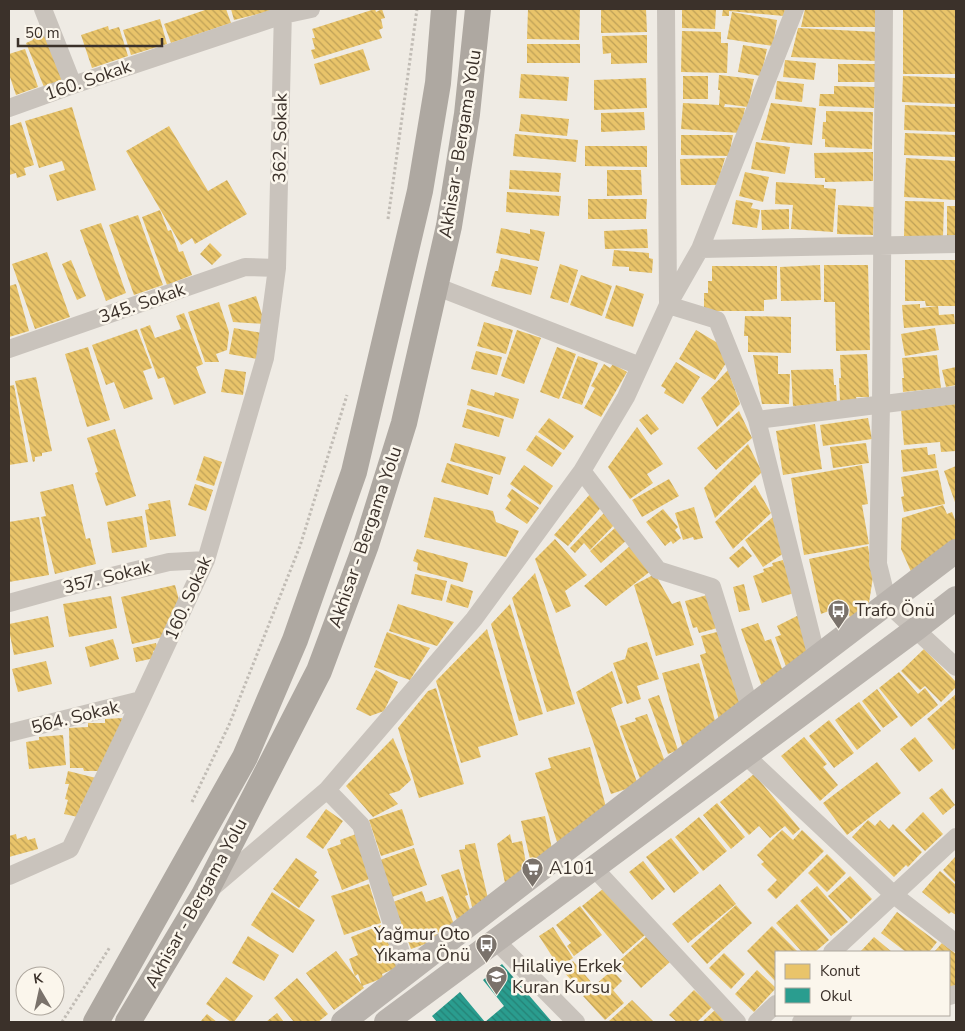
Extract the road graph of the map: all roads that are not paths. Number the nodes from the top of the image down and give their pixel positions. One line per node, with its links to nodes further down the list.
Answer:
1 (43, 9): 9 (street)
2 (311, 9): 8 (street, 160. Sokak)
3 (444, 9): 47 (main road, Akhisar - Bergama Yolu)
4 (478, 9): 15 (main road, Akhisar - Bergama Yolu)
5 (666, 9): 16 (street)
6 (796, 9): 13 (street)
7 (884, 9): 12 (street)
8 (283, 12): 9 (street, 160. Sokak); 14 (street, 362. Sokak)
9 (73, 85): 10 (street, 160. Sokak)
10 (9, 108)
11 (956, 244): 12 (street)
12 (882, 246): 13 (street); 20 (street)
13 (700, 250): 16 (street)
14 (276, 268): 17 (street, 345. Sokak); 24 (street, 160. Sokak)
15 (435, 286): 18 (street); 39 (main road, Akhisar - Bergama Yolu)
16 (668, 305): 18 (street); 21 (street)
17 (9, 349)
18 (640, 366): 22 (street)
19 (956, 396): 20 (street)
20 (881, 405): 21 (street); 27 (street)
21 (757, 420): 29 (street)
22 (582, 470): 32 (street); 35 (street)
23 (956, 551): 27 (main road)
24 (206, 560): 26 (street, 357. Sokak); 31 (street, 160. Sokak)
25 (956, 598): 28 (main road)
26 (9, 603)
27 (888, 604): 28 (street); 29 (main road)
28 (916, 629): 30 (street); 34 (main road)
29 (817, 658): 32 (main road)
30 (956, 667)
31 (141, 700): 33 (street, 564. Sokak); 38 (street, 160. Sokak)
32 (750, 708): 44 (main road)
33 (9, 733)
34 (746, 756): 37 (main road); 40 (street)
35 (327, 790): 39 (street); 44 (street)
36 (956, 837): 40 (street)
37 (594, 868): 41 (main road); 52 (street)
38 (9, 876)
39 (204, 895): 48 (main road, Akhisar - Bergama Yolu)
40 (894, 895): 42 (street); 43 (street)
41 (496, 940): 50 (main road); 51 (street)
42 (956, 943)
43 (833, 951)
44 (407, 972): 49 (main road)
45 (775, 1005): 53 (street)
46 (837, 1016): 54 (street)
47 (96, 1022)
48 (128, 1022)
49 (343, 1022)
50 (387, 1022)
51 (576, 1022)
52 (737, 1022)
53 (757, 1022)
54 (801, 1022)

